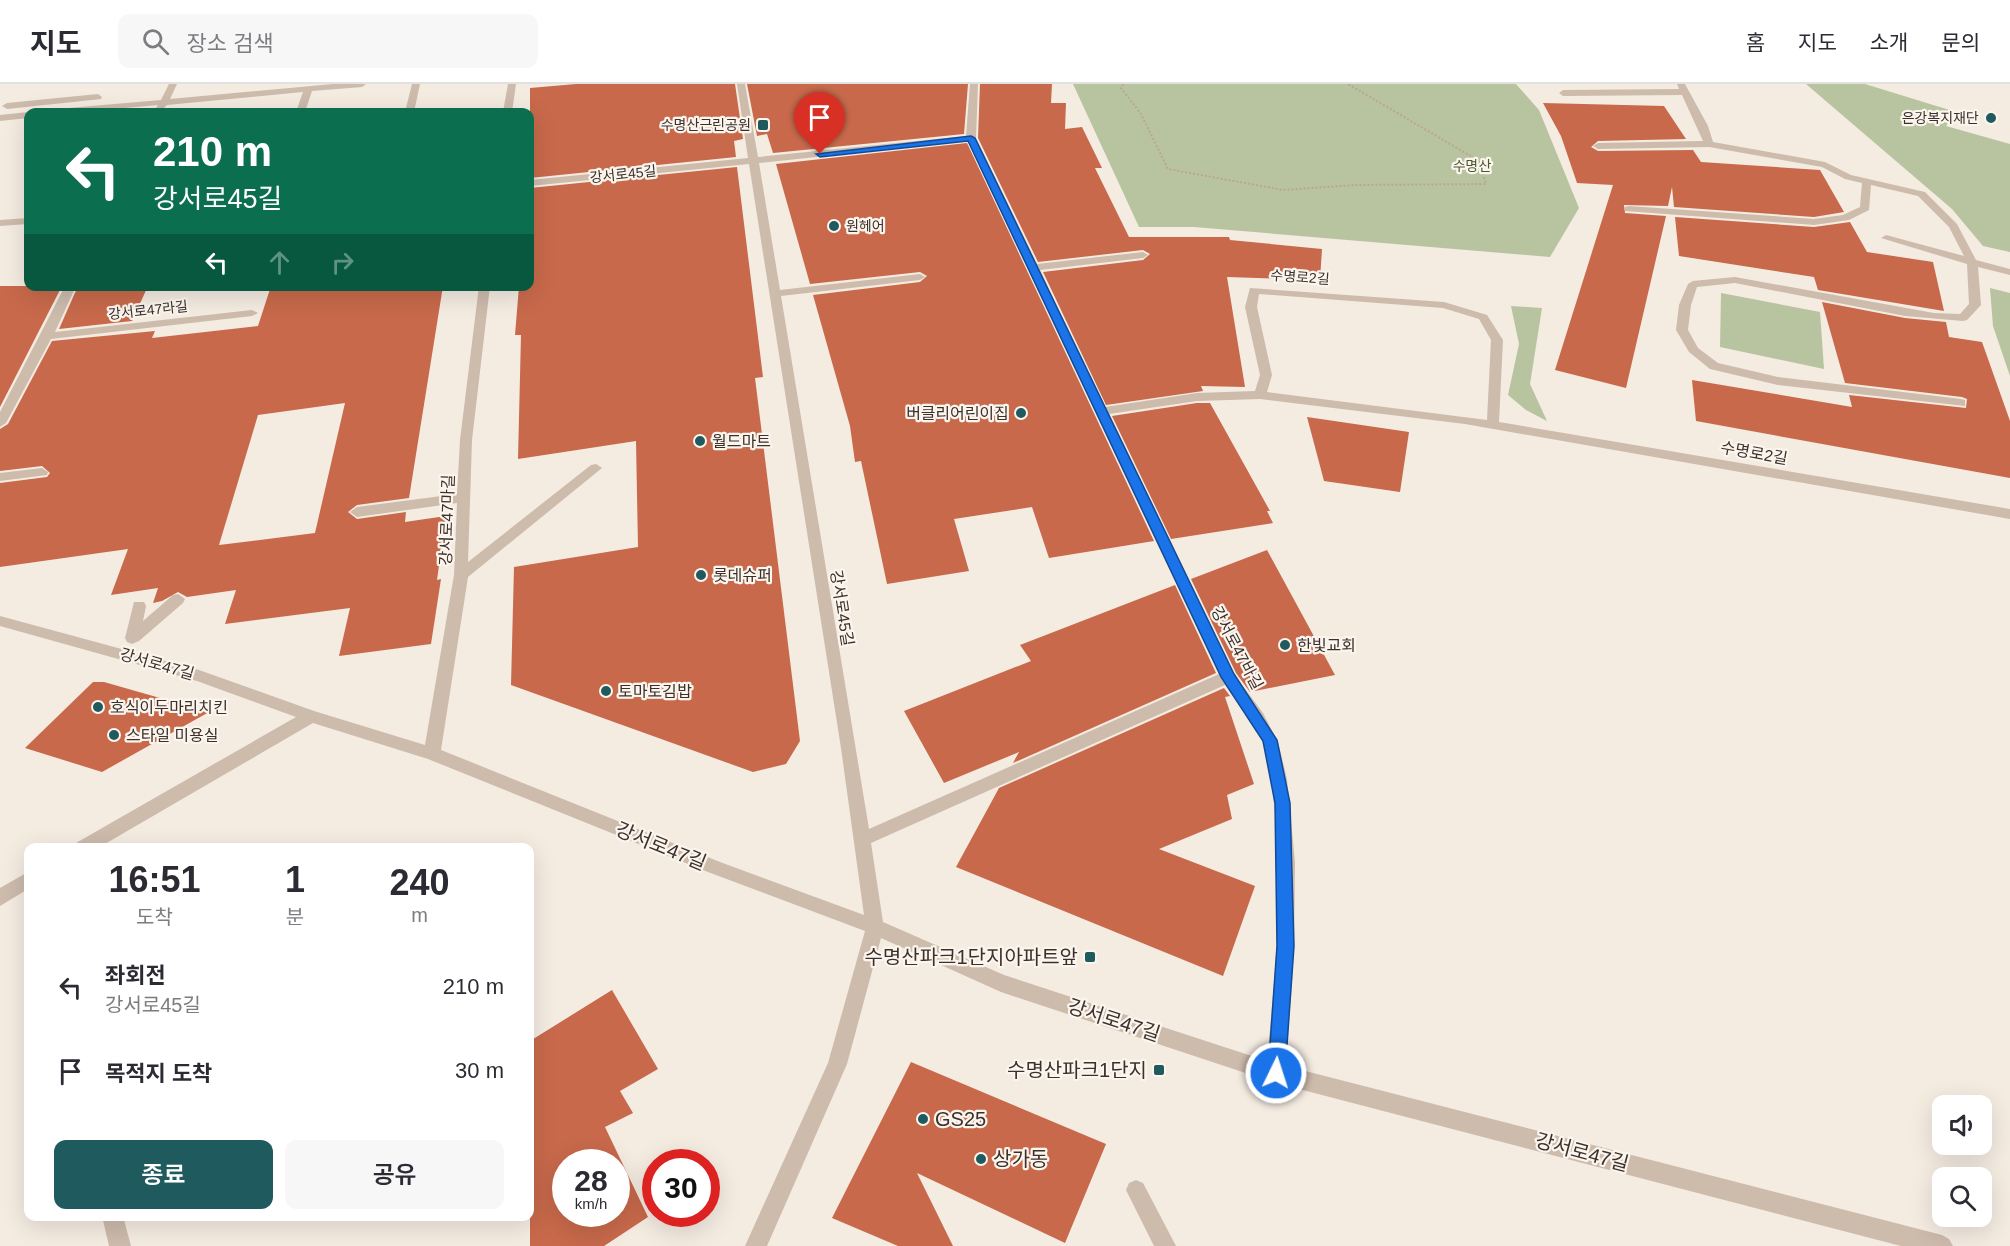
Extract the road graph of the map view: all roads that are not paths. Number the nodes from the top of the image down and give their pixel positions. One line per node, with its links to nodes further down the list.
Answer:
1 (173, 84): 11 (street)
2 (362, 84): 8 (street)
3 (416, 84): 18 (street)
4 (512, 84): 19 (street)
5 (741, 84): 25 (street, 강서로45길)
6 (974, 84): 22 (street, 강서로47바길)
7 (1683, 88): 9 (street); 23 (street)
8 (308, 89): 11 (street); 17 (street)
9 (1563, 93)
10 (98, 97): 12 (street)
11 (164, 102): 15 (street); 16 (street)
12 (39, 103): 13 (street); 14 (street)
13 (7, 106)
14 (36, 108)
15 (100, 108)
16 (160, 108)
17 (301, 108)
18 (411, 108)
19 (509, 108)
20 (24, 115): 21 (street)
21 (0, 118)
22 (971, 138): 25 (street, 강서로45길); 34 (street, 강서로47바길)
23 (1709, 144): 24 (street); 26 (street)
24 (1598, 146)
25 (753, 161): 27 (street, 강서로45길); 39 (street, 강서로45길)
26 (1867, 181): 28 (street); 33 (street)
27 (534, 183)
28 (1629, 209)
29 (24, 221): 30 (street)
30 (0, 224)
31 (1886, 238): 33 (street)
32 (1143, 255): 34 (street)
33 (1972, 262): 35 (street); 43 (street)
34 (1033, 268): 44 (street, 강서로47바길)
35 (2010, 272)
36 (920, 277): 39 (street)
37 (68, 291): 41 (street)
38 (483, 291): 50 (street, 강서로47마길)
39 (774, 294): 62 (street, 강서로45길)
40 (252, 313): 41 (street, 강서로47라길)
41 (47, 336): 45 (street)
42 (1260, 395): 44 (street, 수명로2길); 46 (street, 수명로2길); 46 (street, 수명로2길)
43 (1961, 403)
44 (1102, 411): 59 (street, 강서로47바길)
45 (0, 423)
46 (1493, 424): 52 (street, 수명로2길)
47 (596, 468): 53 (street)
48 (42, 472): 49 (street)
49 (0, 477)
50 (464, 498): 51 (street); 53 (street, 강서로47마길)
51 (357, 512)
52 (2010, 514)
53 (461, 575): 61 (street, 강서로47마길)
54 (178, 599): 57 (street)
55 (140, 606): 57 (street)
56 (0, 621): 58 (street, 강서로47길)
57 (134, 637): 58 (street)
58 (117, 653): 60 (street, 강서로47길)
59 (1228, 677): 62 (street); 67 (street, 강서로47바길)
60 (311, 716): 61 (street, 강서로47길); 63 (street)
61 (432, 754): 66 (street, 강서로47길)
62 (861, 840): 66 (street, 강서로45길)
63 (91, 843)
64 (24, 883): 65 (street)
65 (0, 898)
66 (875, 927): 67 (street, 강서로47길); 71 (street)
67 (1276, 1073): 73 (street, 강서로47길)
68 (1136, 1190): 72 (street)
69 (113, 1221): 70 (street)
70 (120, 1246)
71 (756, 1246)
72 (1165, 1246)
73 (1942, 1246)

